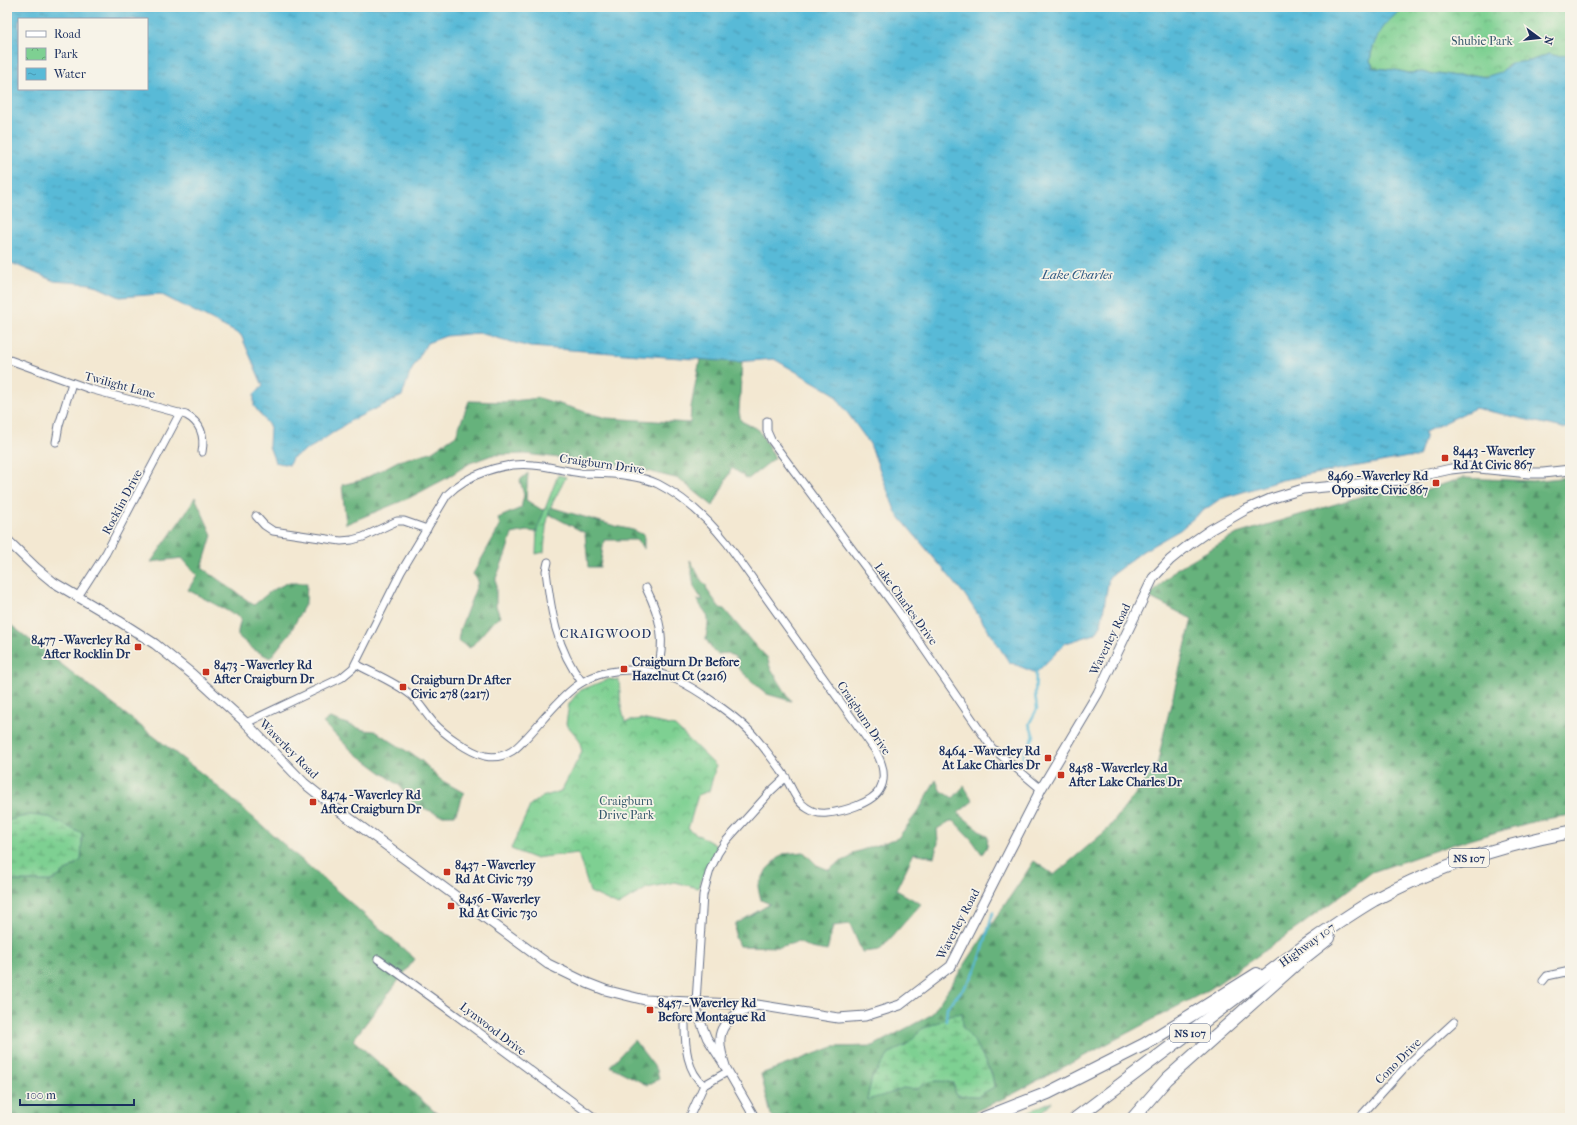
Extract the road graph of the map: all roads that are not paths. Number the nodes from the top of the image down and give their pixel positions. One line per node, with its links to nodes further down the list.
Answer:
1 (7, 359): 2 (street, Twilight Lane)
2 (72, 383): 3 (street, Twilight Lane); 5 (street)
3 (180, 413): 6 (street, Twilight Lane); 13 (street, Rocklin Drive)
4 (767, 422): 19 (street, Lake Charles Drive)
5 (56, 442)
6 (202, 452)
7 (1570, 470): 19 (main road, Waverley Road)
8 (256, 516): 9 (street)
9 (427, 529): 14 (street, Craigburn Drive); 18 (street, Craigburn Drive)
10 (7, 540): 13 (main road, Waverley Road)
11 (548, 562): 16 (street)
12 (646, 588): 15 (street)
13 (77, 598): 17 (main road, Waverley Road)
14 (356, 664): 16 (street, Craigburn Drive); 17 (street, Craigburn Drive)
15 (657, 674): 16 (street, Craigburn Drive); 18 (street, Craigburn Drive)
16 (582, 682)
17 (246, 723): 26 (main road, Waverley Road)
18 (786, 777): 26 (street)
19 (1040, 789): 27 (main road, Waverley Road)
20 (1570, 832): 21 (highway, Highway 107 / NS 107)
21 (1374, 900): 22 (highway, Highway 107 / NS 107); 37 (highway)
22 (1303, 947): 35 (highway); 36 (highway, Highway 107 / NS 107)
23 (378, 959): 32 (street, Lynwood Drive)
24 (1570, 971): 25 (street)
25 (1543, 980)
26 (696, 1002): 27 (main road, Waverley Road); 30 (street)
27 (757, 1005): 30 (main road)
28 (1454, 1022): 38 (street, Cono Drive)
29 (685, 1025): 31 (street)
30 (726, 1069): 31 (street); 34 (street)
31 (704, 1085): 33 (street)
32 (595, 1118)
33 (689, 1118)
34 (754, 1118)
35 (984, 1118)
36 (1076, 1118)
37 (1133, 1118)
38 (1360, 1118)

